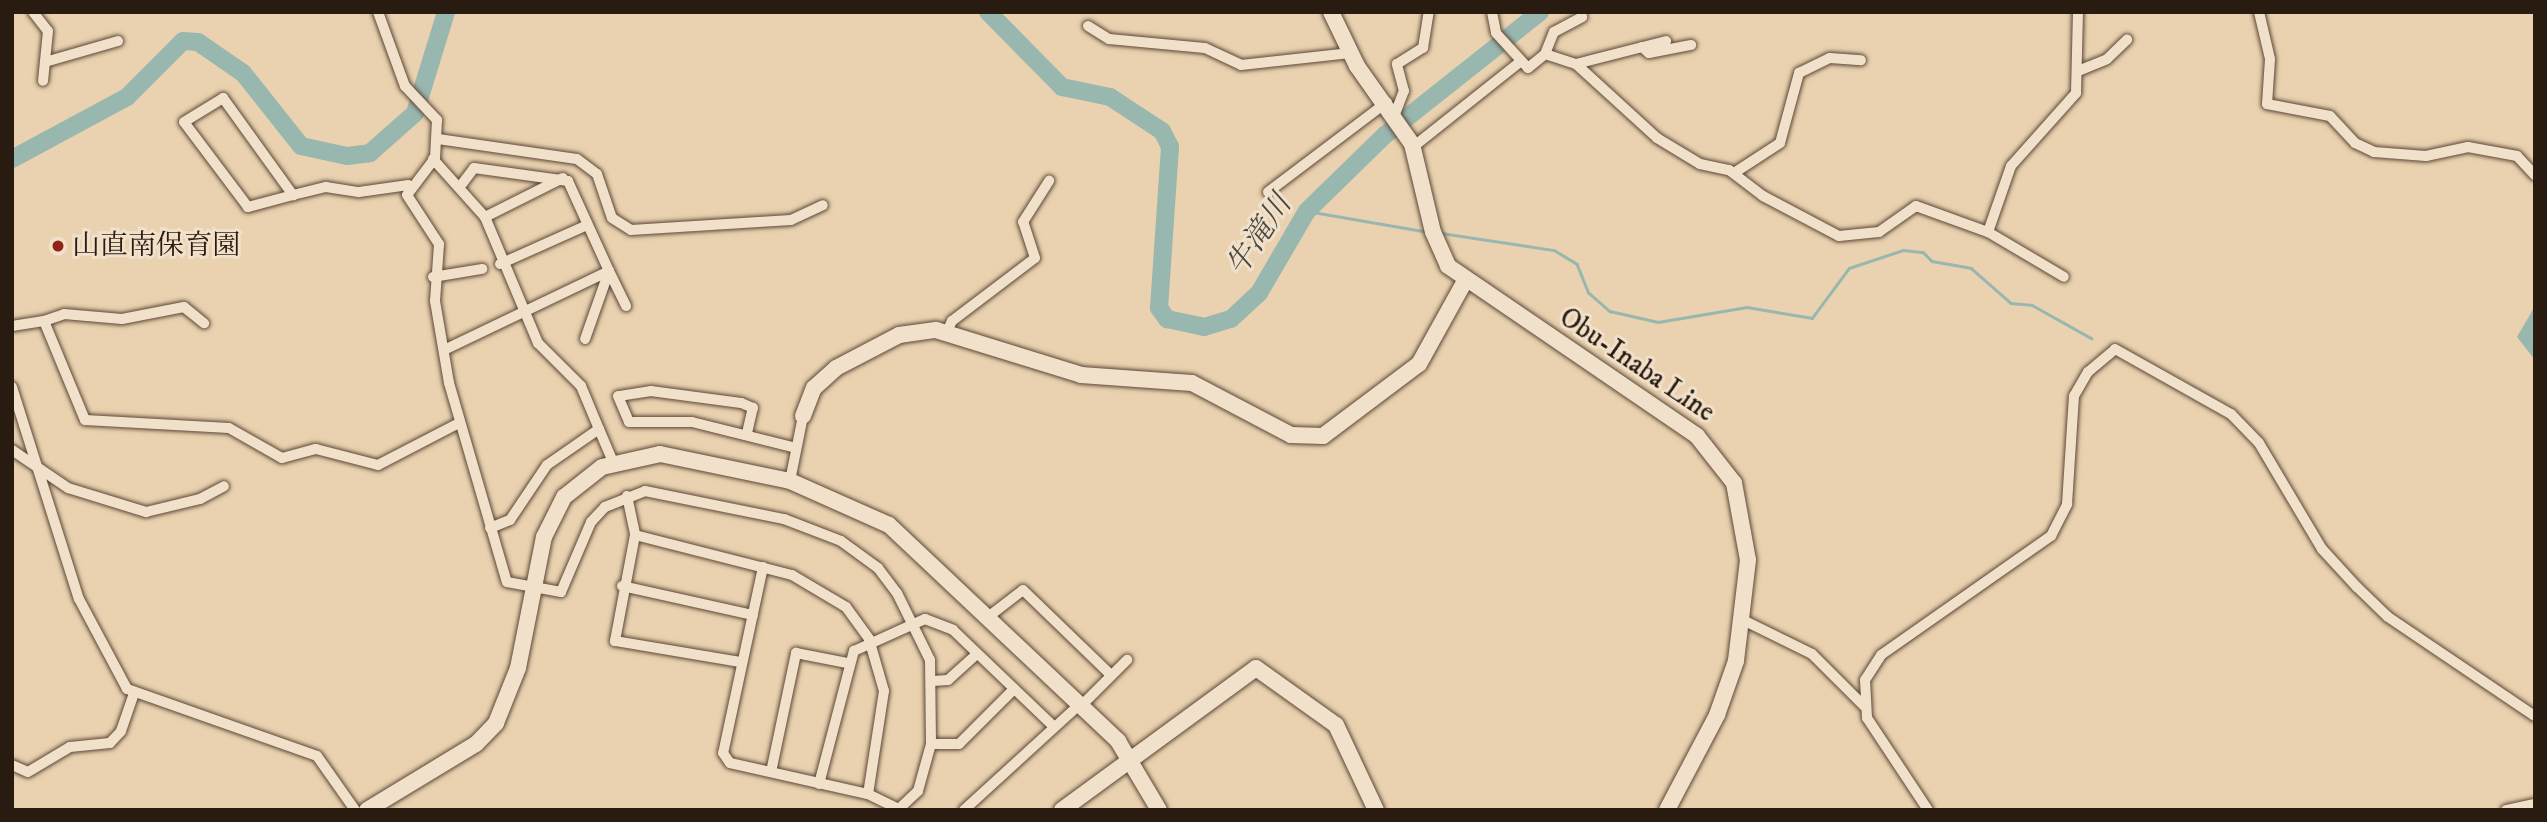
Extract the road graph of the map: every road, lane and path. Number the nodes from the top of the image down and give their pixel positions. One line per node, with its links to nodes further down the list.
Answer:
1 (33, 12): 19 (street)
2 (378, 12): 24 (street)
3 (1331, 12): 15 (street, Obu-Inaba Line)
4 (1429, 12): 23 (street)
5 (1492, 12): 18 (street)
6 (2078, 12): 21 (street)
7 (2259, 12): 28 (street)
8 (1582, 17): 16 (street)
9 (1088, 26): 15 (street)
10 (2127, 40): 21 (street)
11 (118, 41): 19 (street)
12 (1665, 41): 14 (street)
13 (1691, 45): 14 (street)
14 (1642, 47): 20 (street)
15 (1350, 53): 23 (street, Obu-Inaba Line)
16 (1545, 54): 18 (street); 20 (street)
17 (1861, 60): 27 (street)
18 (1521, 61): 25 (street)
19 (45, 62): 22 (street)
20 (1576, 64): 27 (street)
21 (2078, 71): 38 (street)
22 (44, 81)
23 (1391, 108): 25 (street, Obu-Inaba Line); 33 (street)
24 (439, 139): 26 (street); 35 (street)
25 (1413, 146): 44 (street, Obu-Inaba Line)
26 (433, 159): 31 (street); 32 (street)
27 (1734, 173): 38 (street)
28 (2535, 174)
29 (563, 178): 31 (street); 36 (street); 37 (street)
30 (1049, 181): 50 (street)
31 (462, 184): 36 (street)
32 (409, 185): 34 (street); 43 (street)
33 (1268, 192)
34 (293, 195): 34 (street)
35 (823, 205)
36 (485, 217): 39 (street)
37 (587, 225): 39 (street); 41 (street)
38 (1987, 232): 42 (street)
39 (500, 264): 46 (street)
40 (482, 269): 43 (street)
41 (609, 271): 45 (street); 46 (street); 51 (street)
42 (2064, 276)
43 (433, 277): 52 (street)
44 (1465, 281): 50 (street); 72 (street, Obu-Inaba Line)
45 (626, 306)
46 (521, 310): 52 (street); 56 (street)
47 (44, 321): 48 (street); 49 (street); 55 (street)
48 (204, 323)
49 (12, 326)
50 (947, 332): 54 (street)
51 (585, 339)
52 (444, 350): 55 (street)
53 (12, 387): 60 (street)
54 (803, 416): 58 (street)
55 (459, 423): 65 (street)
56 (599, 429): 61 (street); 65 (street)
57 (747, 433): 57 (street); 58 (street)
58 (796, 449): 62 (street)
59 (12, 450): 60 (street)
60 (33, 460): 63 (street); 82 (street)
61 (613, 461): 62 (street); 69 (street)
62 (790, 481): 71 (street)
63 (224, 486)
64 (627, 496): 66 (street); 69 (street); 73 (street)
65 (490, 528): 69 (street)
66 (635, 535): 67 (street); 68 (street)
67 (763, 567): 70 (street); 74 (street)
68 (622, 586): 70 (street); 77 (street)
69 (533, 590): 96 (street)
70 (753, 615): 77 (street)
71 (988, 617): 79 (street); 83 (street)
72 (1743, 620): 84 (street); 101 (street, Obu-Inaba Line)
73 (915, 622): 74 (street); 75 (street); 80 (street)
74 (869, 639): 78 (street); 92 (street)
75 (977, 654): 80 (street); 81 (street)
76 (1127, 660): 79 (street)
77 (741, 662): 90 (street)
78 (847, 663): 90 (street); 91 (street)
79 (1110, 674): 83 (street)
80 (933, 681): 87 (street)
81 (1014, 689): 86 (street); 87 (street)
82 (134, 694): 89 (street); 95 (street)
83 (1081, 704): 86 (street); 88 (street)
84 (1864, 706): 85 (street); 102 (street)
85 (2535, 716)
86 (1053, 726): 97 (street)
87 (931, 744): 94 (street)
88 (1132, 761): 98 (street); 99 (street); 100 (street)
89 (12, 765)
90 (771, 772): 91 (street)
91 (819, 783): 92 (street)
92 (868, 794): 94 (street)
93 (2535, 804): 103 (street)
94 (901, 809)
95 (355, 810)
96 (367, 810)
97 (964, 810)
98 (1062, 810)
99 (1159, 810)
100 (1376, 810)
101 (1667, 810)
102 (1928, 810)
103 (2505, 810)

